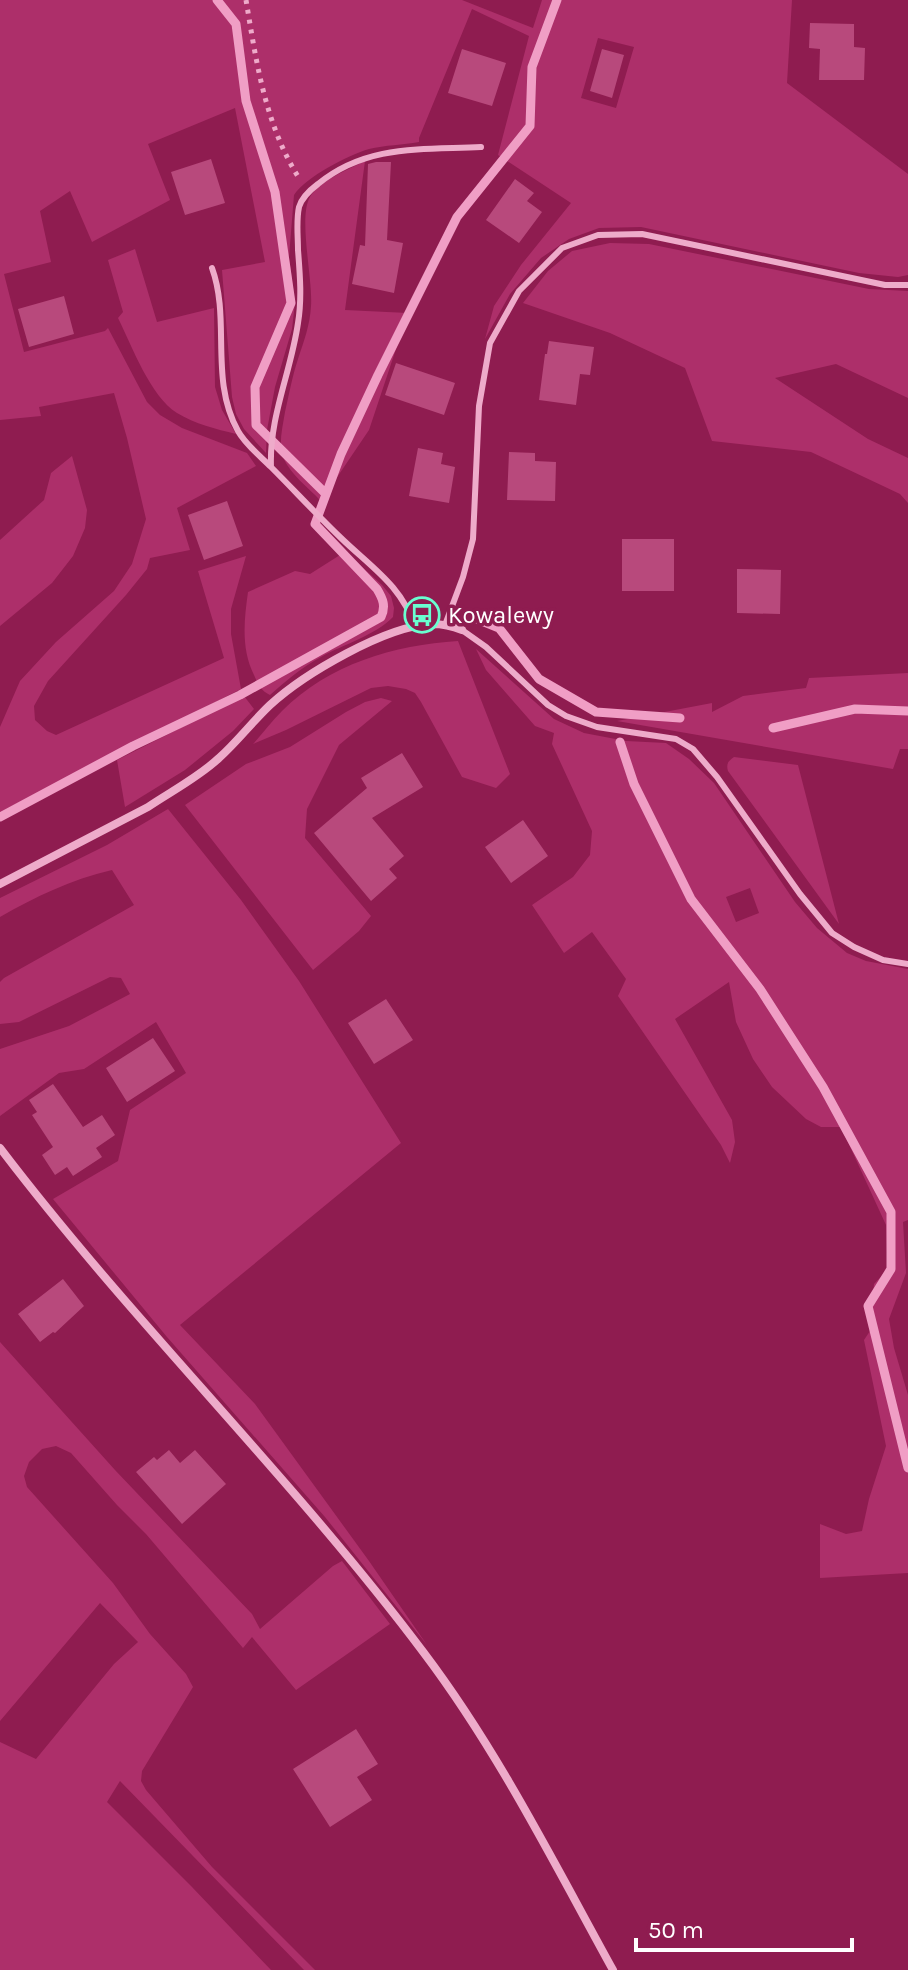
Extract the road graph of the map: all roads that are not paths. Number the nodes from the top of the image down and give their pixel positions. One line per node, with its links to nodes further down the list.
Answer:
1 (481, 147): 4 (lane)
2 (212, 268): 4 (lane)
3 (908, 285): 5 (lane)
4 (271, 467): 6 (lane)
5 (445, 625): 6 (street); 7 (street)
6 (415, 627): 8 (street)
7 (462, 630): 9 (lane)
8 (0, 884)
9 (908, 964)
10 (0, 1148): 11 (street)
11 (613, 1970)

